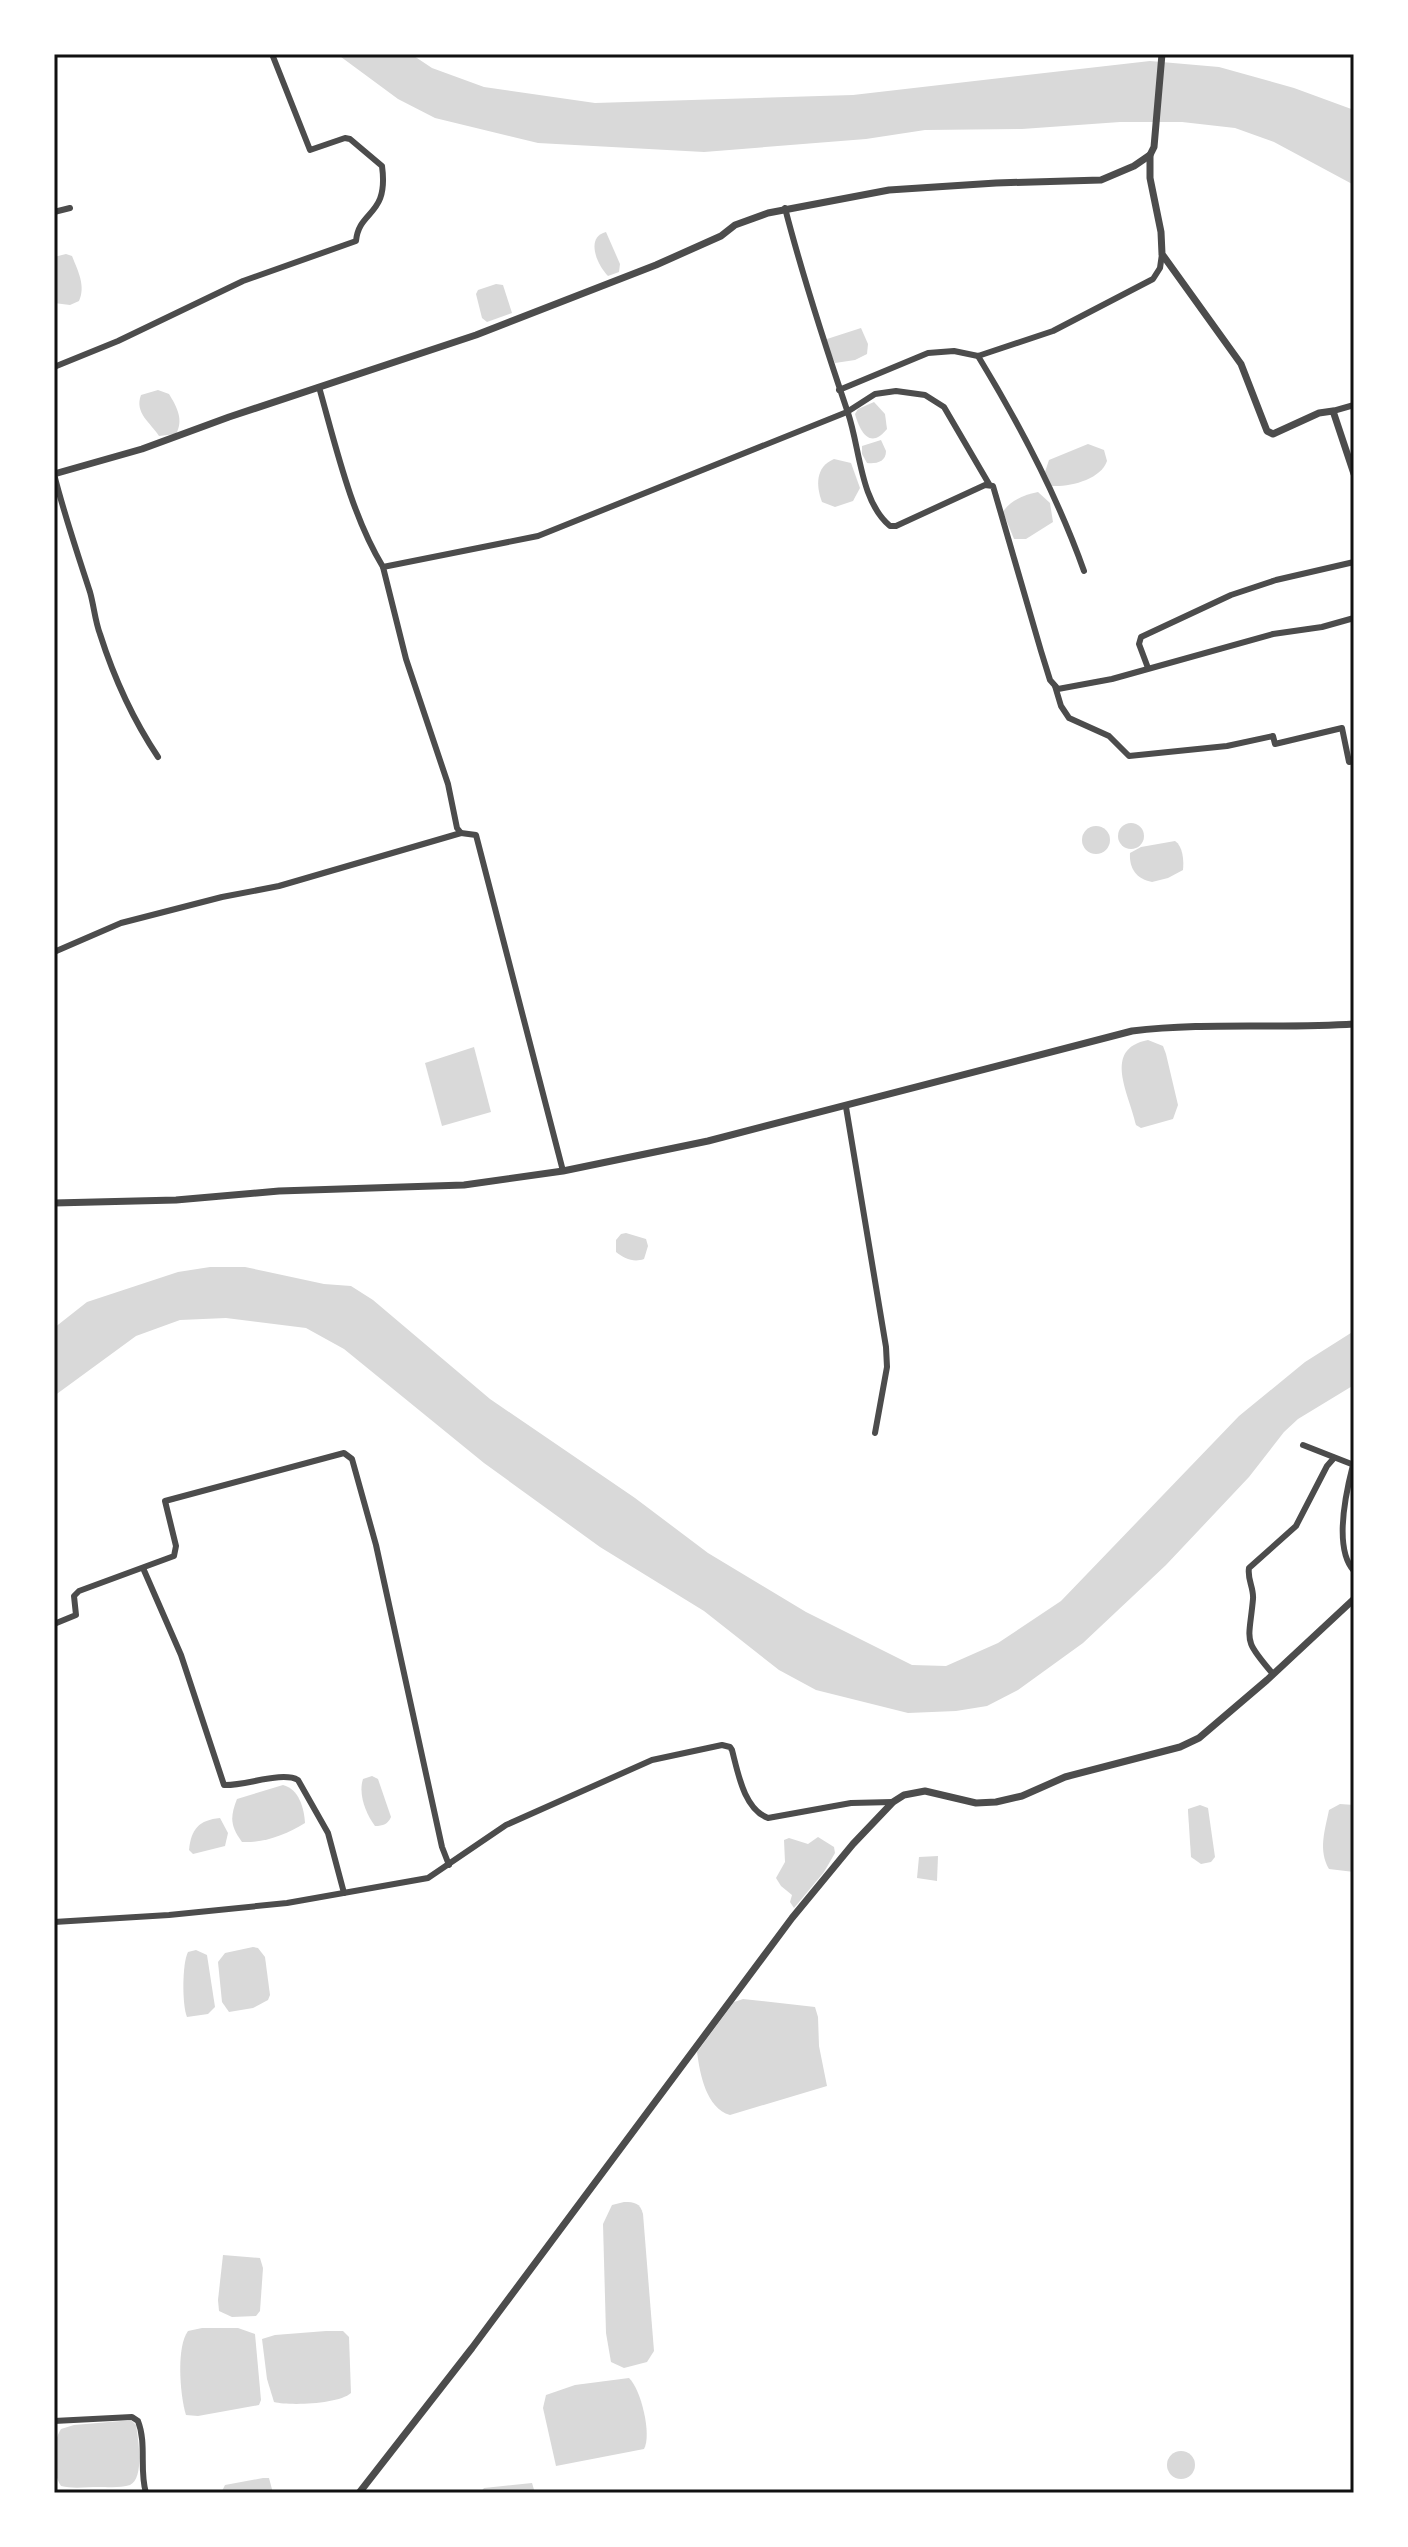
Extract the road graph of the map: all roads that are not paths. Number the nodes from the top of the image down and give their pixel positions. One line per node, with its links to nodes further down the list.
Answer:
1 (272, 54): 9 (street)
2 (1162, 54): 3 (street)
3 (1150, 155): 5 (street); 7 (street)
4 (70, 208): 6 (street)
5 (785, 208): 10 (street); 11 (street)
6 (54, 212)
7 (1162, 254): 8 (street); 13 (street)
8 (978, 356): 11 (street); 20 (street)
9 (54, 367)
10 (319, 387): 15 (street); 19 (street)
11 (839, 390): 14 (street)
12 (1354, 405): 13 (street)
13 (1333, 411): 16 (street)
14 (847, 412): 17 (street); 17 (street); 19 (street)
15 (54, 474): 24 (street)
16 (1354, 474)
17 (989, 484): 23 (street)
18 (1354, 562): 22 (street)
19 (383, 567): 26 (street)
20 (1084, 571)
21 (1354, 618): 22 (street)
22 (1148, 668): 23 (street)
23 (1055, 686): 25 (street)
24 (158, 757)
25 (1354, 761)
26 (461, 833): 27 (street); 30 (street)
27 (54, 952)
28 (1354, 1024): 29 (street)
29 (846, 1107): 30 (street); 32 (street)
30 (563, 1171): 31 (street)
31 (54, 1203)
32 (875, 1433)
33 (1303, 1445): 34 (street)
34 (1334, 1458): 35 (street); 40 (street)
35 (1354, 1465): 37 (street)
36 (143, 1568): 39 (street); 42 (street); 43 (street)
37 (1354, 1571)
38 (1354, 1599): 40 (street)
39 (54, 1624)
40 (1273, 1674): 41 (street)
41 (893, 1802): 42 (street); 47 (street)
42 (449, 1865): 43 (street)
43 (344, 1893): 44 (street)
44 (54, 1922)
45 (54, 2421): 46 (street)
46 (146, 2493)
47 (359, 2493)

